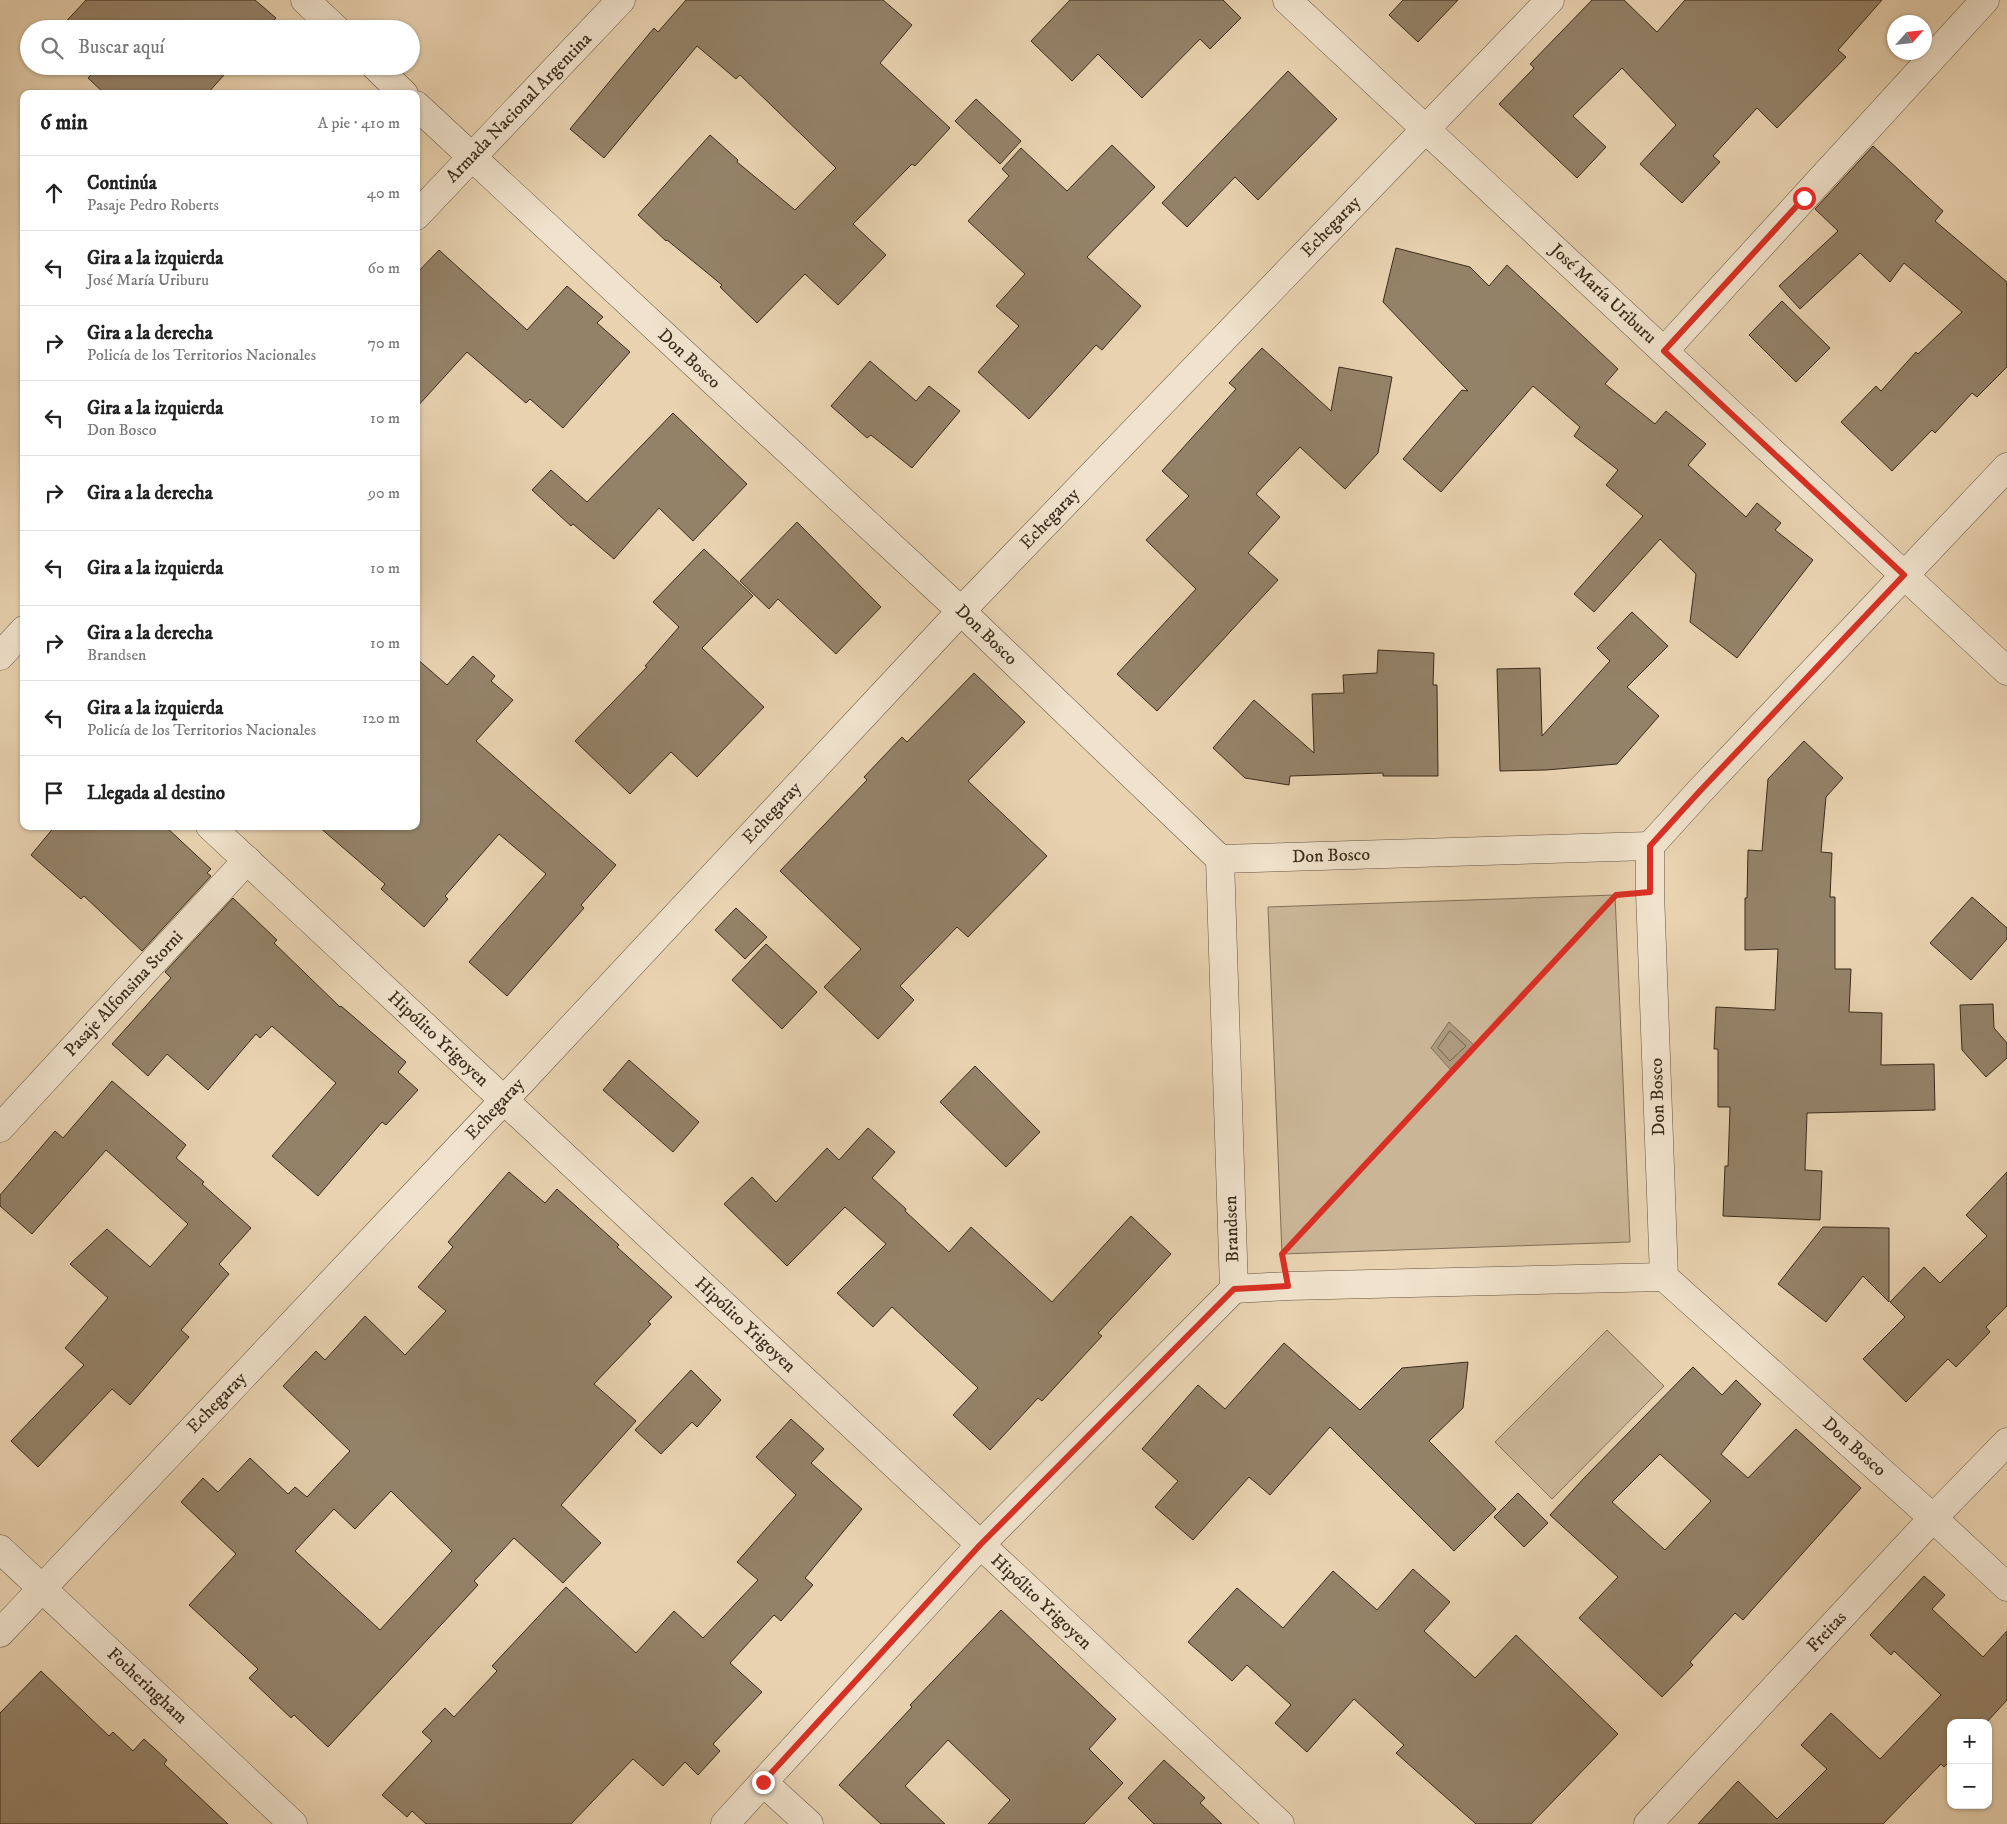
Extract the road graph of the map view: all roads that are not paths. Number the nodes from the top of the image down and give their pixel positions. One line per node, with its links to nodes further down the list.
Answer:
1 (305, 0): 6 (street)
2 (621, 0): 11 (street, Armada Nacional Argentina)
3 (1287, 0): 10 (street, José María Uriburu)
4 (1550, 0): 10 (street, Echegaray)
5 (1985, 0): 13 (street)
6 (326, 20)
7 (384, 75): 8 (street)
8 (400, 90)
9 (420, 109): 11 (street, Don Bosco)
10 (1426, 129): 13 (street, José María Uriburu); 16 (street, Echegaray)
11 (471, 158): 12 (street, Armada Nacional Argentina); 16 (street, Don Bosco)
12 (420, 212)
13 (1664, 351): 15 (street, José María Uriburu)
14 (2007, 467): 15 (street)
15 (1904, 575): 17 (street, José María Uriburu); 19 (street)
16 (961, 611): 20 (street, Don Bosco); 22 (street, Echegaray)
17 (2007, 671)
18 (214, 830): 21 (street, Hipólito Yrigoyen)
19 (1650, 846): 20 (street, Don Bosco); 24 (street, Don Bosco)
20 (1220, 859): 25 (street, Brandsen)
21 (247, 860): 22 (street, Hipólito Yrigoyen); 23 (street, Pasaje Alfonsina Storni)
22 (504, 1100): 28 (street, Hipólito Yrigoyen); 30 (street, Echegaray)
23 (0, 1128)
24 (1664, 1277): 25 (street, Brandsen); 27 (street, Don Bosco)
25 (1234, 1289): 28 (street)
26 (2007, 1442): 27 (street, Freitas)
27 (1933, 1518): 31 (street, Don Bosco); 38 (street, Freitas)
28 (980, 1545): 33 (street); 37 (street, Hipólito Yrigoyen)
29 (0, 1549): 30 (street, Fotheringham)
30 (42, 1587): 32 (street, Echegaray); 34 (street, Fotheringham)
31 (2007, 1587)
32 (0, 1633)
33 (763, 1782): 35 (street); 36 (street)
34 (293, 1824)
35 (726, 1824)
36 (809, 1824)
37 (1280, 1824)
38 (1648, 1824)

